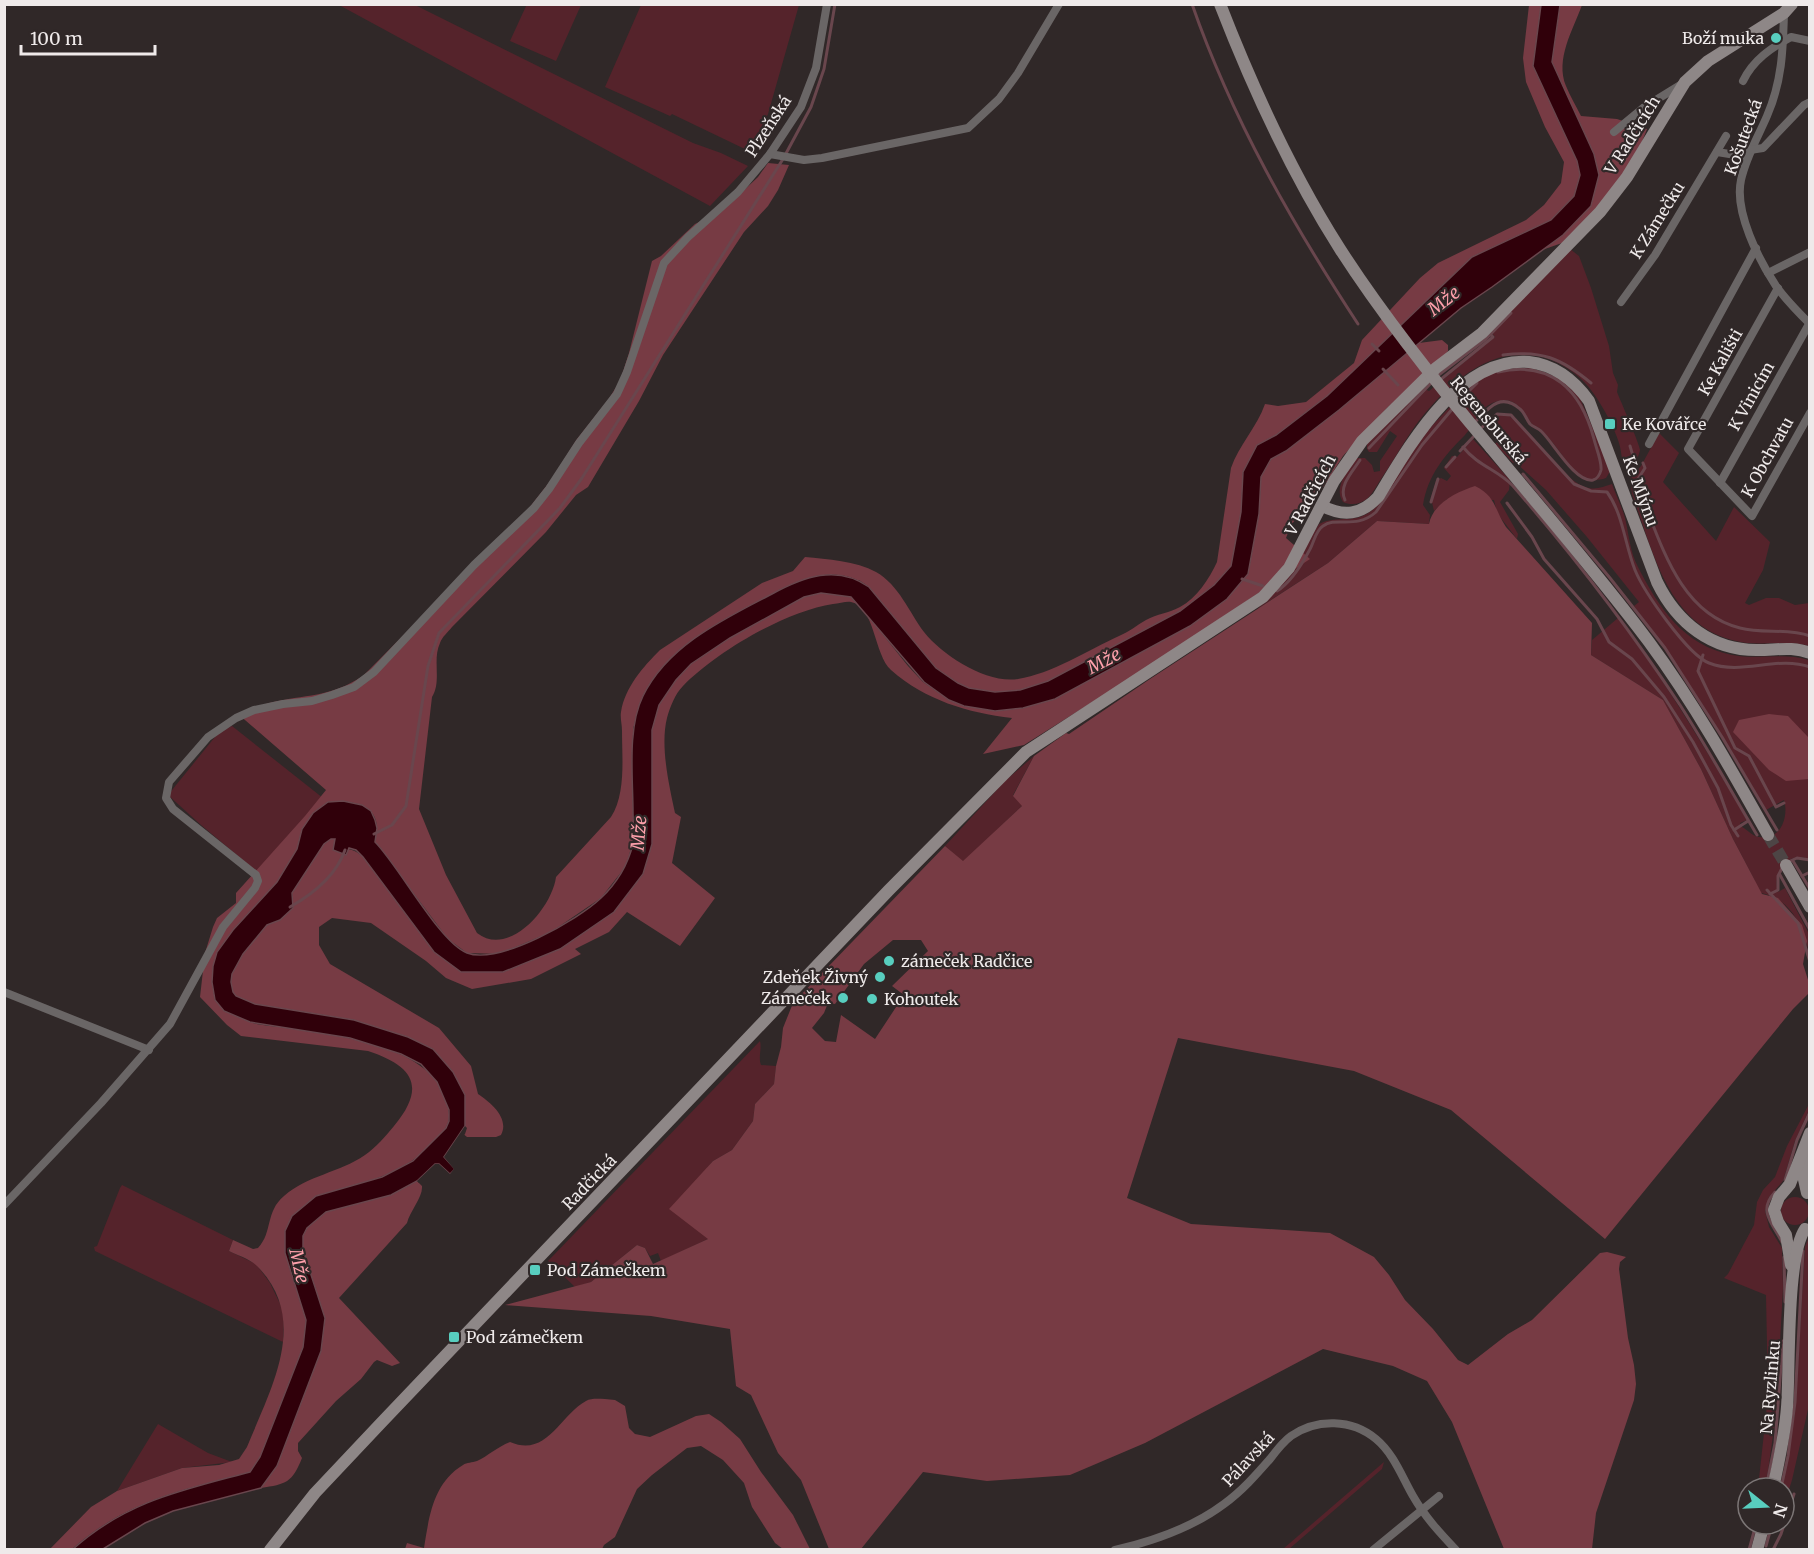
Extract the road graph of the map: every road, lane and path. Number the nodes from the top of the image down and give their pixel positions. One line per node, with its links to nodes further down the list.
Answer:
1 (827, 4): 14 (street, Plzeňská)
2 (1059, 4): 14 (street)
3 (1220, 4): 26 (street, Regensburská, bridge)
4 (1788, 9): 5 (street, Košutecká); 8 (street, V Radčicích)
5 (1783, 41): 6 (street); 7 (street); 13 (street, Košutecká)
6 (1809, 41)
7 (1743, 81)
8 (1685, 82): 10 (street, V Radčicích); 24 (street, V Radčicích)
9 (1809, 102): 13 (street)
10 (1614, 132)
11 (1726, 136): 12 (street, K Zámečku)
12 (1717, 152): 13 (street); 19 (street, K Zámečku)
13 (1749, 154): 15 (street, Košutecká)
14 (775, 155): 31 (street, Plzeňská)
15 (1756, 248): 17 (street, Košutecká); 22 (street)
16 (1809, 252): 17 (street)
17 (1768, 273): 18 (street, Košutecká)
18 (1778, 288): 20 (street, Košutecká); 23 (street, Ke Kališti)
19 (1621, 302)
20 (1809, 324): 23 (street, K Vinicím)
21 (1809, 413): 23 (street, K Obchvatu)
22 (1649, 444)
23 (1720, 483)
24 (1322, 507): 25 (street, Ke Mlýnu); 27 (street, V Radčicích)
25 (1809, 653)
26 (1768, 835)
27 (937, 842): 43 (street, Radčická)
28 (1786, 865): 29 (street)
29 (1809, 907)
30 (4, 992): 31 (street)
31 (149, 1050): 36 (street)
32 (1809, 1133): 33 (street, Na Ryzlinku)
33 (1804, 1146): 34 (street, Na Ryzlinku); 35 (street, Na Ryzlinku)
34 (1784, 1193): 35 (street, Na Ryzlinku); 37 (street, Na Ryzlinku)
35 (1808, 1195)
36 (4, 1205)
37 (1782, 1227): 38 (street, Na Ryzlinku); 39 (street, Na Ryzlinku)
38 (1807, 1228): 39 (street, Na Ryzlinku)
39 (1792, 1288): 40 (street, Na Ryzlinku)
40 (1775, 1476)
41 (1439, 1496): 42 (street)
42 (1421, 1509): 44 (street, Pálavská); 45 (street); 46 (street, Pálavská)
43 (270, 1550)
44 (1115, 1550)
45 (1373, 1550)
46 (1456, 1550)

